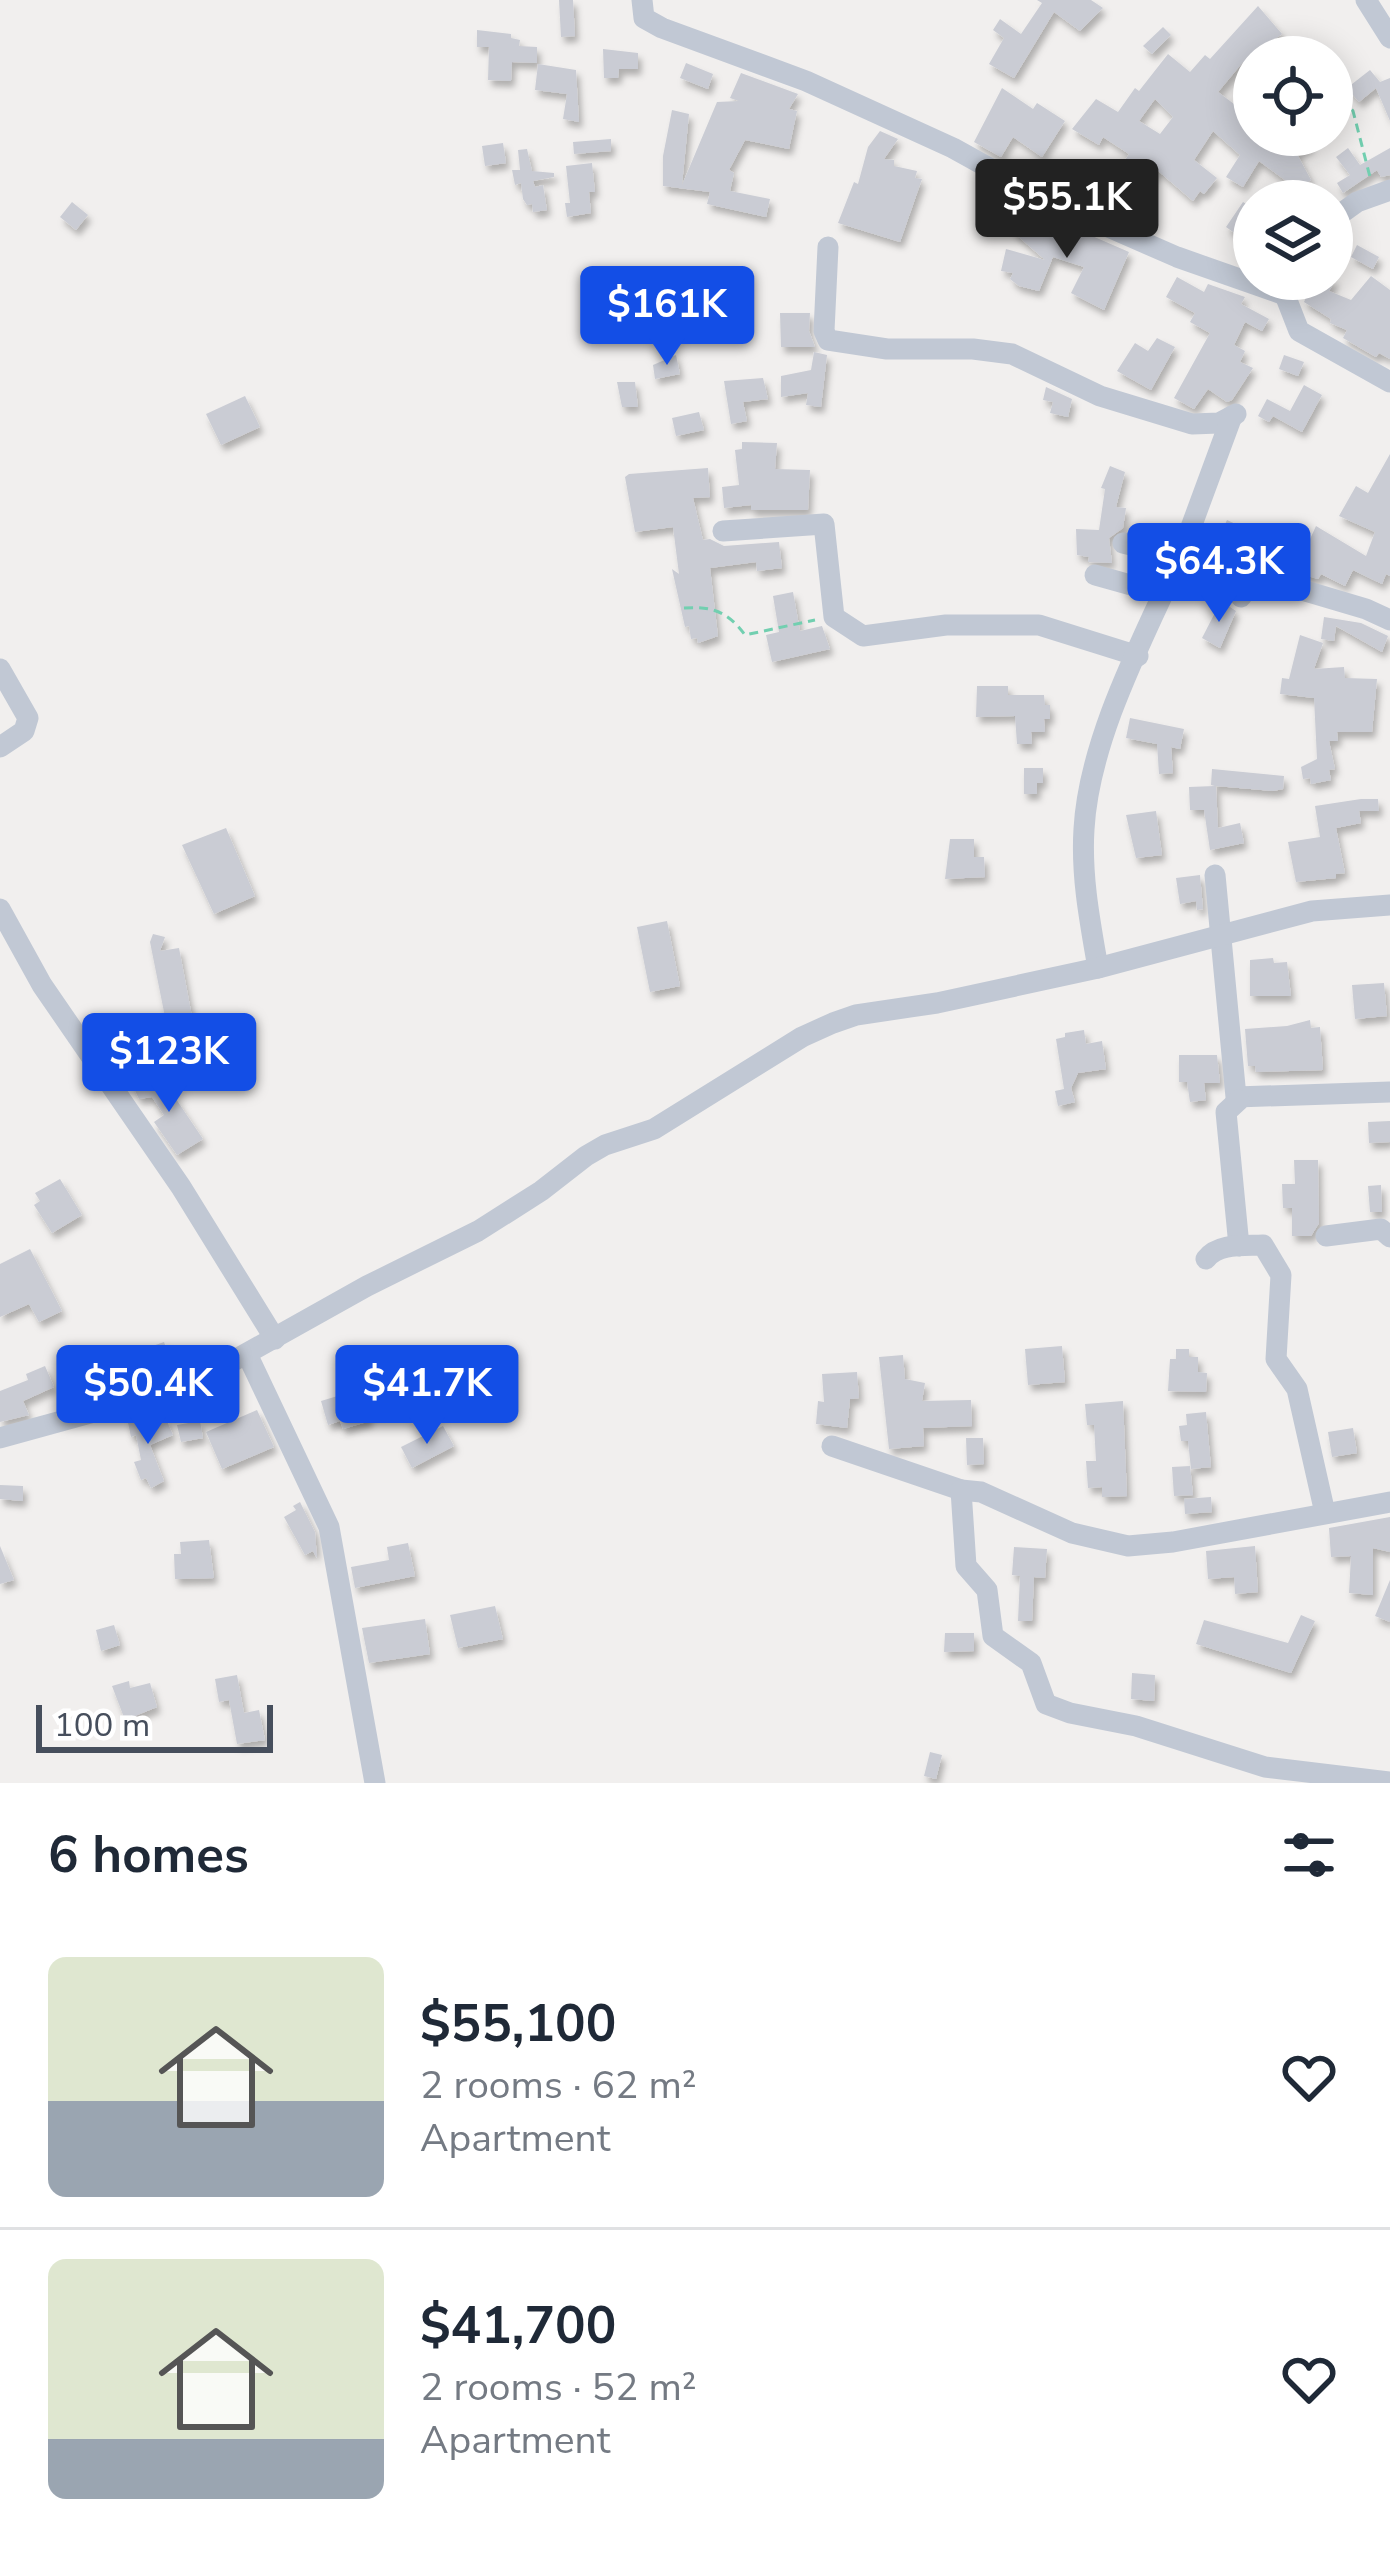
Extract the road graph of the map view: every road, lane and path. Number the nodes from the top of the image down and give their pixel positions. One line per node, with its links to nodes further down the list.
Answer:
1 (642, 0): 8 (street)
2 (1366, 0): 3 (street)
3 (1390, 38)
4 (1353, 111): 5 (path)
5 (1383, 193): 6 (street)
6 (1353, 205)
7 (828, 247): 13 (street)
8 (1233, 272)
9 (1291, 300): 10 (street)
10 (1390, 382)
11 (723, 531): 19 (street)
12 (1123, 543): 13 (street)
13 (1180, 557): 15 (street); 16 (street)
14 (1095, 575): 16 (street)
15 (1255, 576): 17 (street); 20 (street)
16 (1163, 594): 21 (street)
17 (1241, 597)
18 (684, 608): 19 (path)
19 (834, 617): 21 (street)
20 (1390, 620)
21 (1138, 656): 28 (street)
22 (0, 669): 23 (street)
23 (0, 747)
24 (1215, 875): 27 (street)
25 (1390, 905): 27 (street)
26 (0, 909): 35 (street)
27 (1221, 938): 28 (street); 30 (street)
28 (1098, 968): 35 (street)
29 (1390, 1092): 30 (street)
30 (1239, 1100): 33 (street)
31 (1326, 1235): 32 (street)
32 (1390, 1238)
33 (1239, 1246): 34 (street); 41 (street)
34 (1206, 1259)
35 (275, 1339): 36 (street)
36 (247, 1354): 37 (street); 43 (street)
37 (0, 1438)
38 (832, 1446): 39 (street)
39 (961, 1490): 41 (street); 42 (street)
40 (1390, 1502): 41 (street)
41 (1325, 1513)
42 (1390, 1782)
43 (375, 1783)

